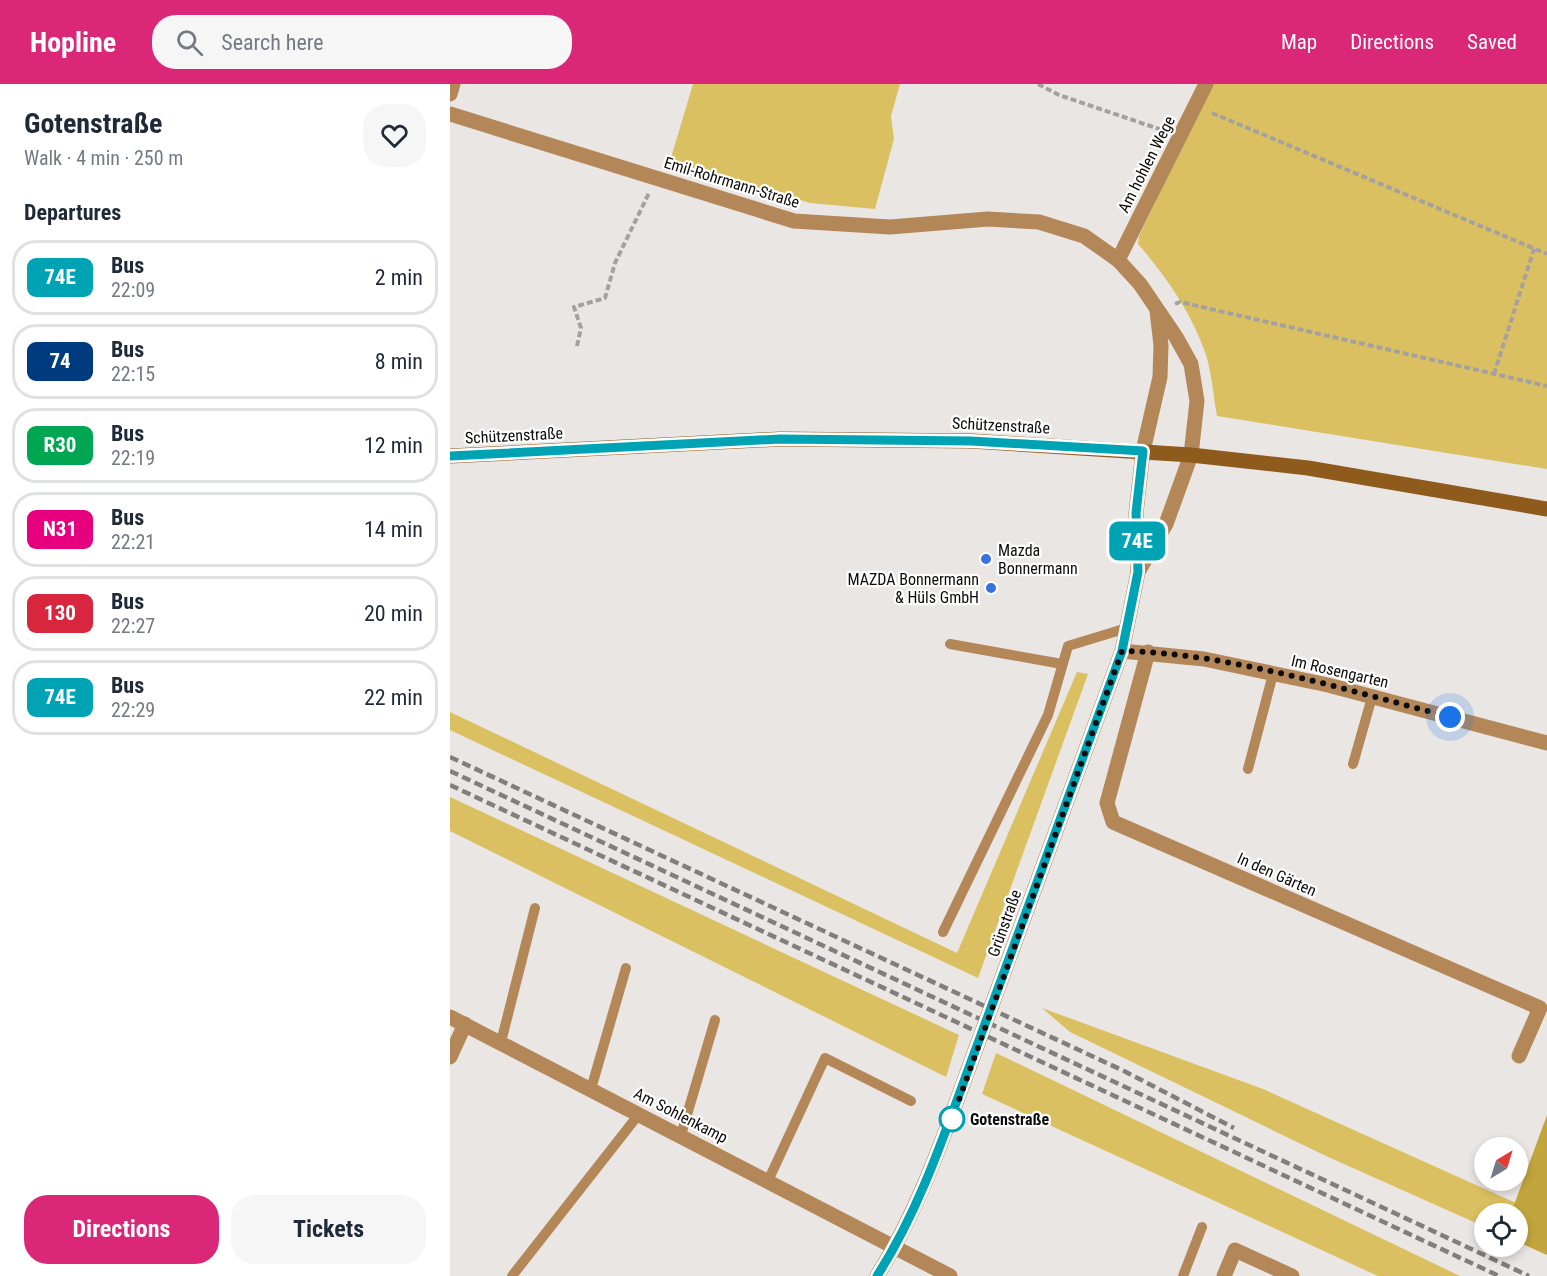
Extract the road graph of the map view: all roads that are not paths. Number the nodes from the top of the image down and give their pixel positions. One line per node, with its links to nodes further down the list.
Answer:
1 (453, 84): 3 (street)
2 (1206, 84): 5 (street, Am hohlen Wege)
3 (450, 94)
4 (450, 114): 5 (street, Emil-Rohrmann-Straße)
5 (1118, 260): 6 (street, Emil-Rohrmann-Straße)
6 (1157, 310): 7 (street); 8 (street, Emil-Rohrmann-Straße)
7 (1143, 451): 8 (main road, Schützenstraße); 9 (main road, Schützenstraße); 11 (street, Grünstraße)
8 (1191, 454): 10 (main road, Schützenstraße); 11 (street, Grünstraße)
9 (450, 456)
10 (1547, 509)
11 (1138, 572): 12 (street, Grünstraße)
12 (1127, 628): 14 (street, Grünstraße); 16 (lane)
13 (950, 644): 16 (lane)
14 (1122, 651): 15 (street, Im Rosengarten); 37 (street, Grünstraße)
15 (1148, 652): 17 (street, Im Rosengarten); 29 (street, In den Gärten)
16 (1062, 664): 23 (lane)
17 (1273, 674): 18 (street, Im Rosengarten); 21 (lane)
18 (1372, 697): 19 (street, Im Rosengarten); 20 (lane)
19 (1547, 744)
20 (1353, 764)
21 (1248, 769)
22 (535, 908): 28 (lane)
23 (943, 932)
24 (626, 968): 31 (lane)
25 (450, 1017): 27 (street, Am Sohlenkamp)
26 (715, 1020): 34 (lane)
27 (465, 1024): 28 (street, Am Sohlenkamp); 30 (street)
28 (501, 1042): 31 (street, Am Sohlenkamp)
29 (1519, 1056)
30 (450, 1057)
31 (591, 1089): 33 (street, Am Sohlenkamp)
32 (911, 1101): 35 (lane)
33 (639, 1114): 34 (street, Am Sohlenkamp); 38 (lane)
34 (681, 1135): 35 (street, Am Sohlenkamp)
35 (768, 1180): 37 (street, Am Sohlenkamp)
36 (1202, 1227): 41 (lane)
37 (896, 1246): 39 (street, Grünstraße); 40 (street)
38 (512, 1276)
39 (877, 1276)
40 (950, 1276)
41 (1183, 1276)
42 (1224, 1276): 43 (street)
43 (1292, 1276)

